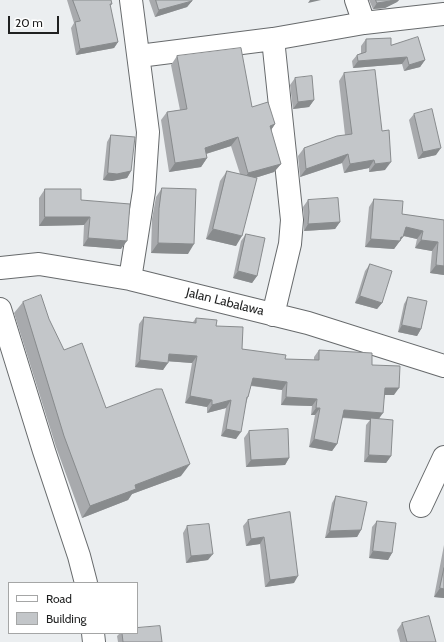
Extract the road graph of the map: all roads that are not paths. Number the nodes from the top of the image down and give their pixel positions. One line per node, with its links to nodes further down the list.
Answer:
1 (131, 0): 6 (street)
2 (356, 0): 4 (street)
3 (444, 14): 4 (street)
4 (364, 23): 5 (street)
5 (273, 39): 6 (street); 10 (street)
6 (139, 56): 8 (street)
7 (0, 268): 8 (street, Jalan Labalawa)
8 (130, 279): 10 (street, Jalan Labalawa)
9 (0, 309): 14 (street)
10 (273, 314): 11 (street, Jalan Labalawa)
11 (444, 366)
12 (444, 457): 13 (street)
13 (421, 506)
14 (86, 582)

